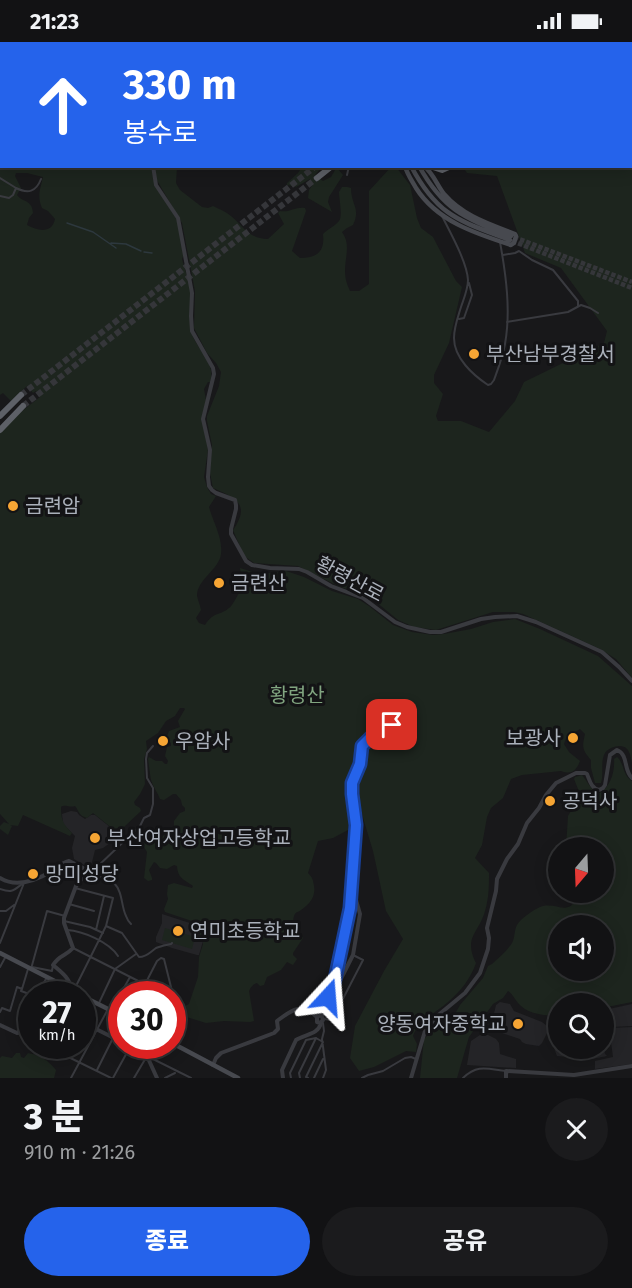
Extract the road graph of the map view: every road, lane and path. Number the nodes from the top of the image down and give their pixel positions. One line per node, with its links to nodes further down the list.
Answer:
1 (153, 168): 28 (street, 황령산로)
2 (330, 168): 12 (highway)
3 (349, 168): 9 (street)
4 (412, 168): 7 (main road); 10 (main road)
5 (419, 168): 10 (main road)
6 (446, 168): 8 (highway)
7 (406, 169): 16 (main road)
8 (430, 169): 10 (main road); 17 (main road)
9 (347, 175)
10 (424, 175)
11 (0, 178): 14 (street)
12 (317, 178)
13 (41, 179): 14 (street)
14 (16, 188): 15 (street)
15 (0, 196)
16 (442, 216): 17 (main road); 19 (street)
17 (500, 242): 18 (street)
18 (503, 255): 20 (street); 23 (street)
19 (468, 280): 22 (street); 22 (street)
20 (578, 306): 21 (street); 23 (street)
21 (598, 313)
22 (458, 319): 23 (street)
23 (507, 322)
24 (21, 395): 26 (highway)
25 (23, 406): 27 (highway)
26 (0, 416)
27 (0, 430)
28 (632, 681)
29 (399, 728): 37 (street)
30 (153, 746): 32 (street)
31 (632, 778): 95 (street)
32 (87, 872): 34 (street); 35 (street); 44 (street)
33 (0, 878): 34 (street)
34 (24, 883): 36 (street); 39 (street)
35 (75, 888): 38 (street); 40 (street)
36 (0, 890)
37 (351, 893): 55 (street); 79 (street)
38 (104, 896): 45 (street); 47 (street)
39 (15, 904): 41 (street); 50 (street)
40 (69, 904): 42 (street); 43 (street)
41 (0, 911)
42 (94, 911)
43 (64, 918): 46 (street); 47 (street); 61 (street)
44 (131, 924)
45 (106, 926): 48 (street); 54 (street)
46 (67, 930): 49 (street); 52 (street)
47 (96, 930): 48 (street)
48 (103, 933): 49 (street)
49 (99, 941): 57 (street); 58 (street)
50 (0, 943)
51 (171, 943): 54 (street)
52 (73, 948): 58 (street); 59 (street)
53 (0, 953): 56 (main road)
54 (136, 954): 62 (street)
55 (353, 955): 79 (street); 79 (street)
56 (6, 956): 60 (street); 61 (main road)
57 (118, 956)
58 (91, 957): 62 (street); 69 (street)
59 (53, 965): 61 (street); 68 (street)
60 (0, 968)
61 (31, 968): 64 (main road); 65 (street)
62 (115, 969): 63 (street); 75 (street)
63 (130, 977): 70 (street); 71 (street)
64 (47, 978): 66 (street); 67 (main road)
65 (25, 981)
66 (45, 981)
67 (53, 981)
68 (68, 981)
69 (82, 981)
70 (128, 981)
71 (139, 981)
72 (147, 981): 73 (street)
73 (169, 981)
74 (18, 987): 77 (street)
75 (98, 1004): 76 (main road)
76 (108, 1009)
77 (0, 1012)
78 (108, 1013): 81 (street)
79 (321, 1019): 84 (street); 86 (street); 97 (street)
80 (0, 1025): 82 (street)
81 (97, 1029): 83 (street); 96 (street)
82 (17, 1033)
83 (108, 1035)
84 (305, 1038): 85 (street); 105 (street); 106 (street)
85 (316, 1038): 86 (street); 115 (street)
86 (323, 1042): 89 (street); 116 (street)
87 (108, 1048): 100 (street)
88 (186, 1051): 97 (main road)
89 (324, 1057): 117 (street); 118 (street)
90 (74, 1059): 96 (street)
91 (122, 1059): 108 (street)
92 (145, 1059): 109 (street)
93 (148, 1059): 110 (street)
94 (152, 1059): 102 (street)
95 (416, 1059): 119 (street); 120 (street)
96 (80, 1062): 100 (street); 107 (street)
97 (213, 1065): 99 (main road)
98 (632, 1066): 103 (street)
99 (222, 1070): 104 (street); 114 (main road)
100 (97, 1071): 108 (street)
101 (506, 1071): 103 (street); 121 (street); 122 (street)
102 (175, 1072): 111 (street); 112 (street); 113 (street)
103 (586, 1076)
104 (224, 1077)
105 (283, 1077): 106 (street)
106 (291, 1077)
107 (71, 1078)
108 (112, 1078)
109 (134, 1078)
110 (157, 1078)
111 (165, 1078)
112 (177, 1078)
113 (191, 1078)
114 (238, 1078)
115 (300, 1078)
116 (308, 1078)
117 (314, 1078)
118 (322, 1078)
119 (362, 1078)
120 (411, 1078)
121 (463, 1078)
122 (506, 1078)

